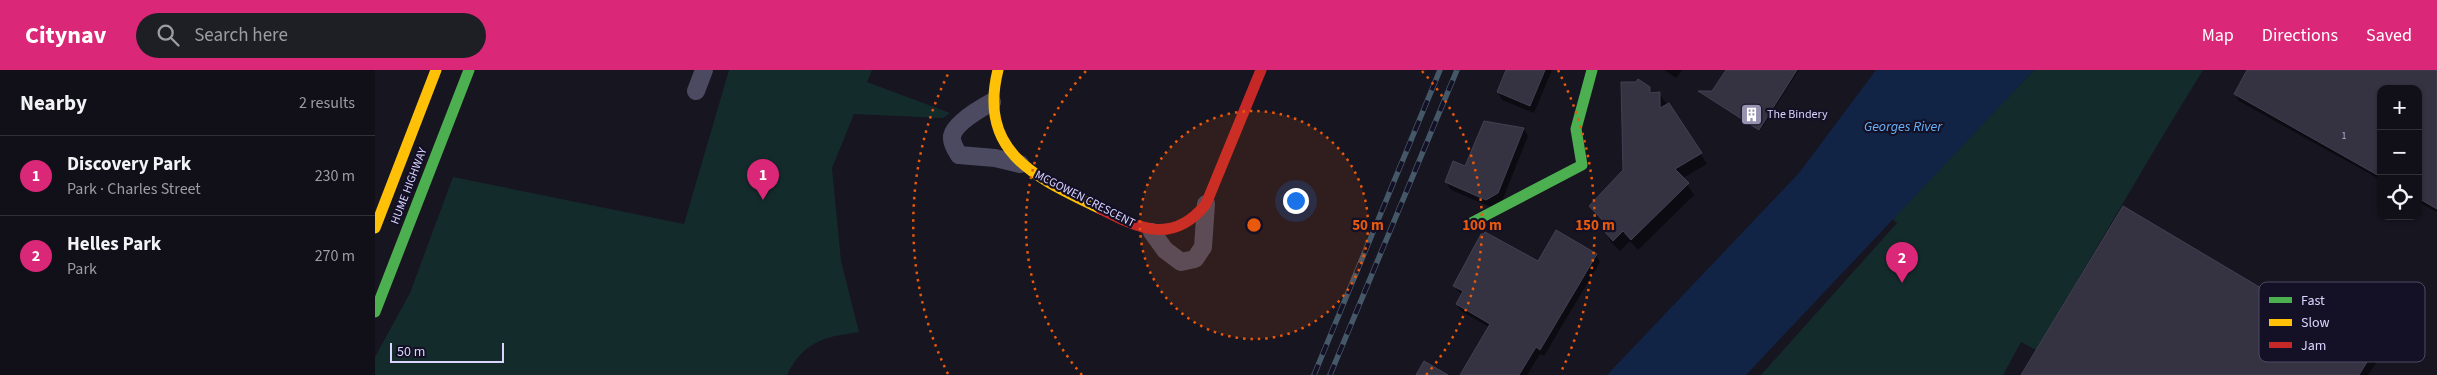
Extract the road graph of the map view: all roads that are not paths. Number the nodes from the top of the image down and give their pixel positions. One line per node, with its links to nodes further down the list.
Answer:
1 (436, 70): 10 (main road, HUME HIGHWAY)
2 (469, 70): 15 (main road, HUME HIGHWAY)
3 (704, 70): 7 (street)
4 (998, 70): 8 (main road, MCGOWEN CRESCENT)
5 (1261, 70): 11 (main road, MCGOWEN CRESCENT)
6 (1592, 70): 12 (main road)
7 (696, 91)
8 (992, 102): 9 (main road, MCGOWEN CRESCENT); 9 (street, MCGOWEN CRESCENT)
9 (1020, 164): 14 (main road, MCGOWEN CRESCENT)
10 (381, 197): 13 (main road, HUME HIGHWAY)
11 (1206, 204): 14 (main road, MCGOWEN CRESCENT); 14 (street, MCGOWEN CRESCENT)
12 (1471, 223)
13 (375, 228)
14 (1152, 232)
15 (375, 312)

